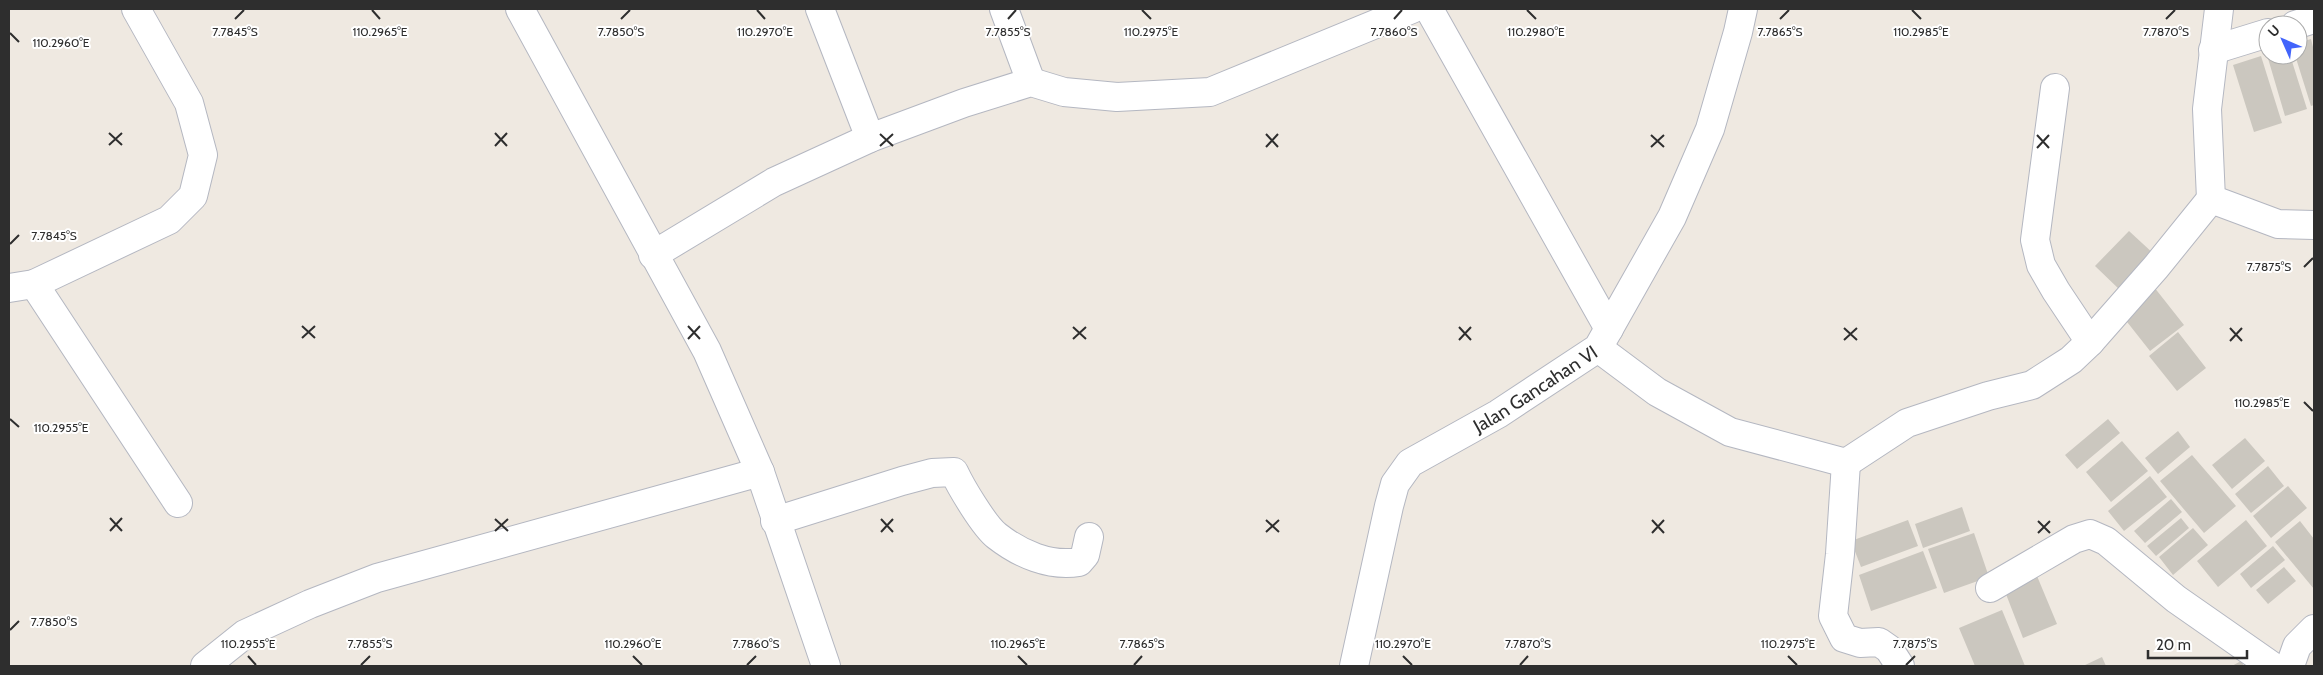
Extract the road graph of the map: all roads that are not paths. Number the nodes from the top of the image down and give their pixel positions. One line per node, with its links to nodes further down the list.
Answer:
1 (136, 9): 18 (street)
2 (520, 9): 17 (street)
3 (820, 9): 14 (street)
4 (1004, 9): 12 (street)
5 (1412, 9): 9 (street)
6 (1428, 9): 19 (street)
7 (1743, 9): 19 (street, Jalan Gancahan VI)
8 (2218, 9): 11 (street)
9 (1359, 18): 12 (street)
10 (2258, 36): 11 (street)
11 (2213, 50): 15 (street)
12 (1031, 82): 14 (street)
13 (2055, 88): 20 (street)
14 (870, 138): 17 (street)
15 (2211, 199): 16 (street); 20 (street)
16 (2314, 225)
17 (653, 255): 22 (street)
18 (22, 286): 23 (street)
19 (1604, 339): 21 (street); 30 (street, Jalan Gancahan VI)
20 (2090, 342): 21 (street)
21 (1846, 464): 31 (street)
22 (760, 472): 24 (street); 28 (street)
23 (178, 503)
24 (775, 521): 25 (street); 29 (street)
25 (1089, 537)
26 (1990, 588): 32 (street)
27 (2314, 630): 33 (street)
28 (205, 666)
29 (826, 666)
30 (1354, 666)
31 (1900, 666)
32 (2272, 666)
33 (2290, 666)

